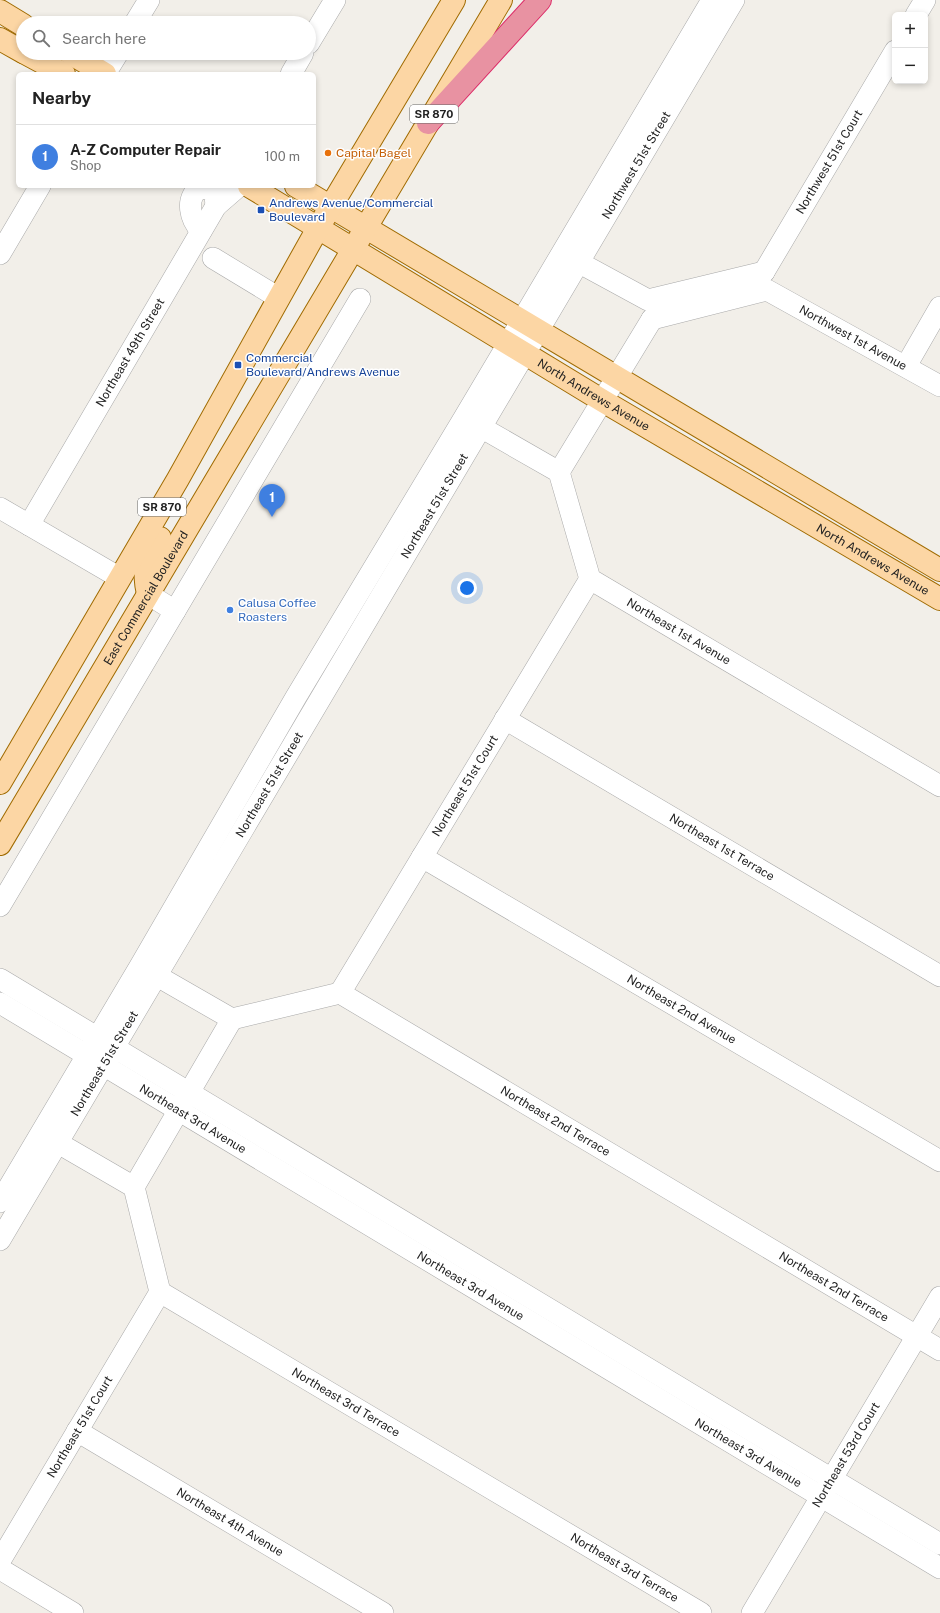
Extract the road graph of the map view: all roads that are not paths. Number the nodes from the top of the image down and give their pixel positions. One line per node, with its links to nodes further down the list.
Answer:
1 (149, 0): 11 (street)
2 (335, 0): 13 (street)
3 (454, 0): 30 (main road, SR 870)
4 (501, 0): 25 (main road, SR 870)
5 (540, 0): 25 (highway)
6 (712, 0): 36 (street, Northwest 51st Street)
7 (734, 0): 36 (street, Northwest 51st Street)
8 (925, 0): 10 (street)
9 (0, 11): 12 (main road)
10 (918, 12)
11 (139, 16)
12 (16, 21)
13 (316, 31)
14 (0, 39): 15 (main road)
15 (16, 48)
16 (892, 56): 37 (street, Northwest 51st Court)
17 (39, 60): 21 (main road)
18 (82, 60): 22 (main road)
19 (114, 60): 23 (street)
20 (299, 60): 24 (street)
21 (60, 72)
22 (102, 72)
23 (106, 72)
24 (292, 72)
25 (428, 123): 32 (main road, SR 870)
26 (39, 188): 34 (street)
27 (237, 188): 52 (street, Northeast 49th Street)
28 (252, 188): 31 (main road, North Andrews Avenue)
29 (299, 188): 30 (main road, North Andrews Avenue)
30 (330, 207): 31 (main road, SR 870); 32 (main road, North Andrews Avenue)
31 (318, 228): 33 (main road, North Andrews Avenue); 38 (main road, SR 870)
32 (366, 228): 33 (main road, SR 870); 42 (main road, North Andrews Avenue)
33 (354, 250): 43 (main road, North Andrews Avenue); 56 (main road, East Commercial Boulevard / SR 870)
34 (0, 254)
35 (213, 258): 38 (street)
36 (570, 258): 41 (street); 42 (street, Northwest 51st Street)
37 (765, 281): 41 (street); 44 (street, Northwest 1st Avenue)
38 (279, 298): 50 (main road, SR 870)
39 (360, 299): 58 (street)
40 (940, 307): 44 (street)
41 (650, 310): 45 (street)
42 (530, 325): 43 (street, Northeast 51st Street); 45 (main road, North Andrews Avenue)
43 (517, 348): 47 (main road, North Andrews Avenue); 48 (street, Northeast 51st Street)
44 (906, 366): 46 (street, Northwest 1st Avenue)
45 (617, 378): 47 (street); 53 (main road, North Andrews Avenue)
46 (940, 386)
47 (603, 401): 49 (street); 57 (main road, North Andrews Avenue)
48 (473, 423): 49 (street); 59 (street, Northeast 51st Street); 60 (street, Northeast 51st Street)
49 (559, 472): 55 (street)
50 (178, 479): 54 (main road, SR 870); 56 (main road)
51 (0, 508): 52 (street)
52 (29, 525): 54 (street)
53 (940, 570)
54 (120, 578): 61 (main road); 63 (main road, SR 870)
55 (590, 579): 62 (street, Northeast 51st Court); 64 (street, Northeast 1st Avenue)
56 (148, 594): 58 (street); 61 (main road, East Commercial Boulevard / SR 870)
57 (940, 599)
58 (175, 611): 67 (street)
59 (296, 697): 60 (street); 68 (street, Northeast 51st Street)
60 (315, 709): 68 (street, Northeast 51st Street)
61 (78, 713): 65 (main road, East Commercial Boulevard / SR 870)
62 (505, 719): 66 (street, Northeast 51st Court); 69 (street, Northeast 1st Terrace)
63 (0, 782)
64 (940, 786)
65 (0, 844)
66 (422, 857): 71 (street, Northeast 51st Court); 79 (street, Northeast 2nd Avenue)
67 (0, 906)
68 (148, 971): 73 (street); 74 (street, Northeast 51st Street)
69 (940, 976)
70 (0, 979): 74 (street, Northeast 3rd Avenue)
71 (340, 993): 73 (street); 87 (street, Northeast 2nd Terrace)
72 (0, 1004): 75 (street, Northeast 3rd Avenue)
73 (232, 1019): 76 (street)
74 (106, 1043): 75 (street, Northeast 51st Street); 76 (street, Northeast 3rd Avenue)
75 (95, 1060): 77 (street, Northeast 3rd Avenue); 78 (street, Northeast 51st Street)
76 (190, 1093): 77 (street); 83 (street, Northeast 3rd Avenue)
77 (179, 1111): 80 (street); 86 (street, Northeast 3rd Avenue)
78 (50, 1138): 80 (street); 81 (street, Northeast 51st Street); 82 (street, Northeast 51st Street)
79 (940, 1161)
80 (134, 1187): 84 (street)
81 (0, 1202)
82 (0, 1240)
83 (506, 1283): 86 (street); 89 (street, Northeast 3rd Avenue)
84 (160, 1292): 90 (street, Northeast 51st Court); 100 (street, Northeast 3rd Terrace)
85 (940, 1297): 87 (street, Northeast 53rd Court)
86 (496, 1301): 91 (street, Northeast 3rd Avenue)
87 (917, 1336): 88 (street, Northeast 2nd Terrace); 92 (street, Northeast 53rd Court)
88 (940, 1350)
89 (737, 1422): 91 (street); 92 (street, Northeast 3rd Avenue)
90 (77, 1432): 95 (street, Northeast 51st Court); 99 (street, Northeast 4th Avenue)
91 (726, 1440): 93 (street, Northeast 3rd Avenue)
92 (832, 1479): 93 (street, Northeast 53rd Court); 94 (street, Northeast 3rd Avenue)
93 (821, 1497): 96 (street, Northeast 3rd Avenue); 101 (street, Northeast 53rd Court)
94 (940, 1544)
95 (0, 1561)
96 (940, 1568)
97 (0, 1569): 98 (street)
98 (73, 1613)
99 (384, 1613)
100 (700, 1613)
101 (752, 1613)

